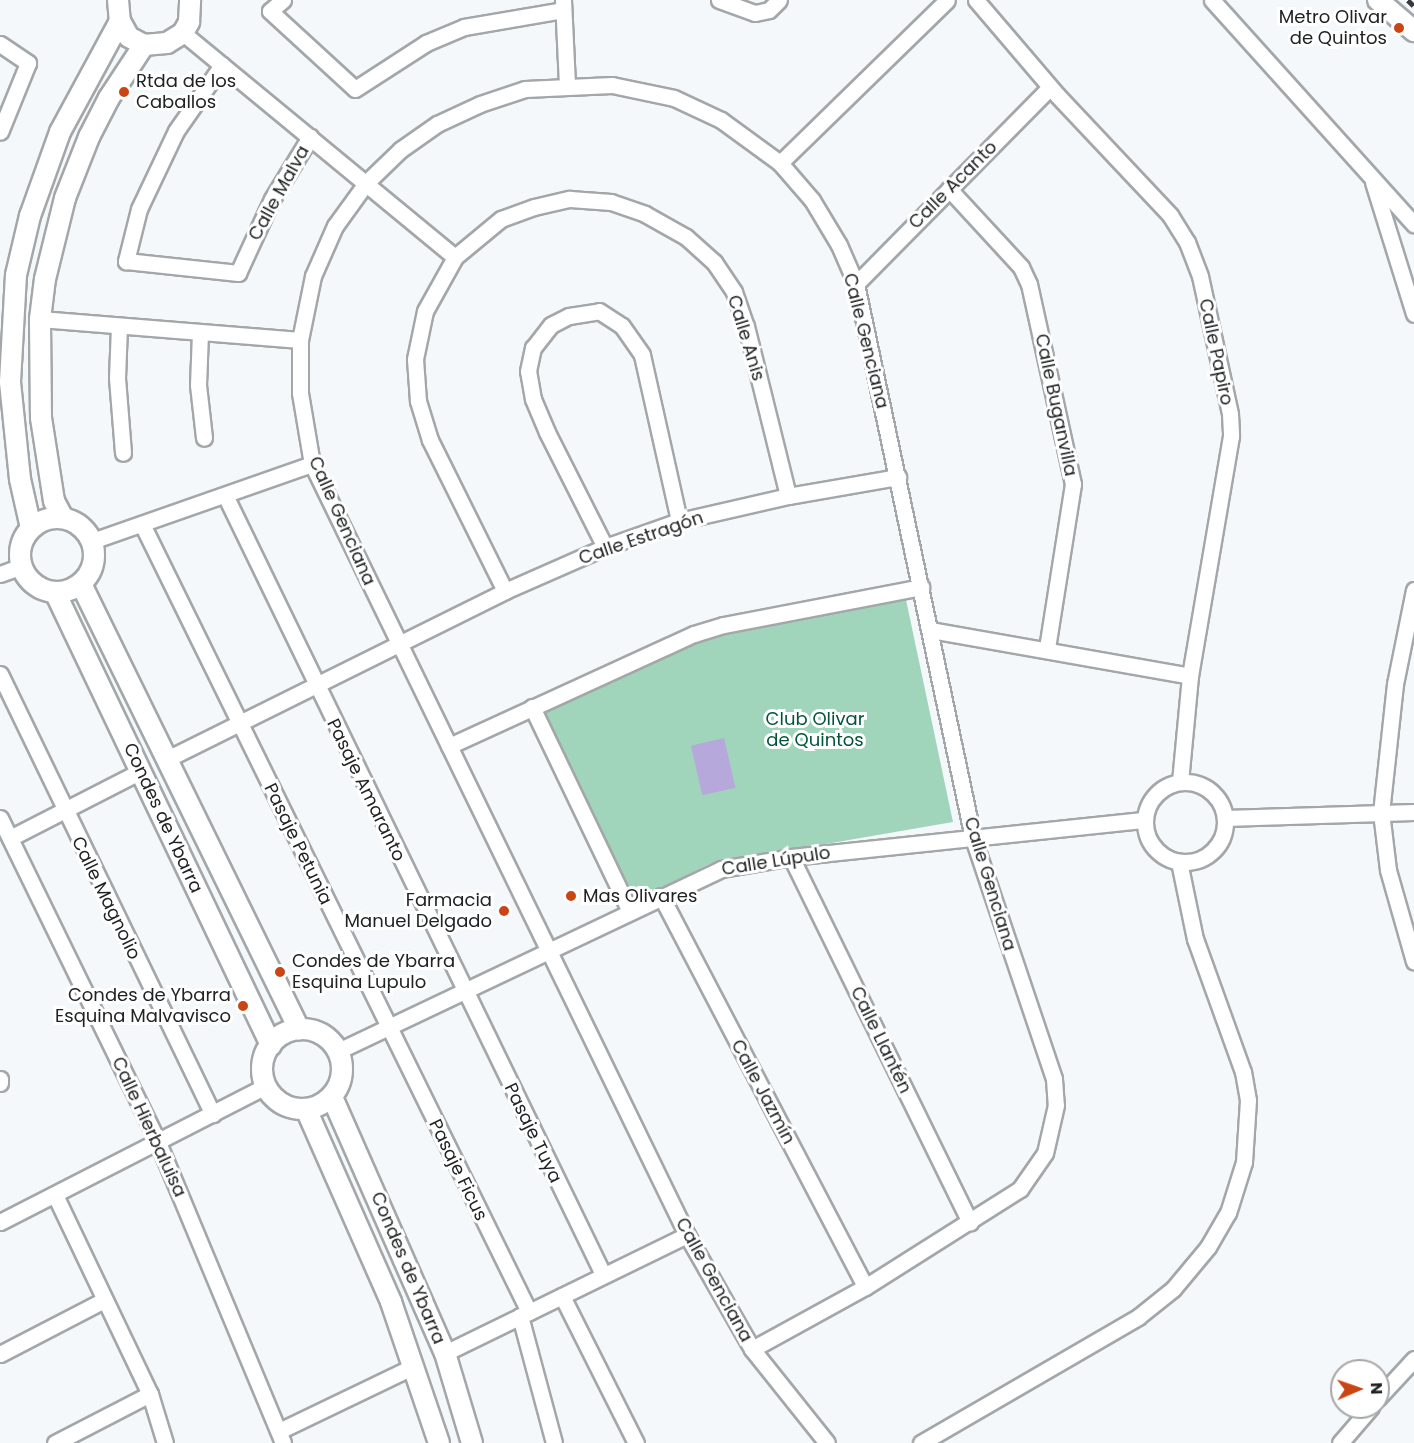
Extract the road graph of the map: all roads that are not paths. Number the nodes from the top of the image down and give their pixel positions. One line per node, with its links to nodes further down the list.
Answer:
1 (118, 0): 11 (main road)
2 (190, 0): 13 (main road)
3 (283, 0): 10 (street)
4 (719, 0): 5 (street)
5 (779, 0)
6 (947, 0): 21 (street)
7 (976, 0): 18 (street, Calle Papiro)
8 (1212, 0): 22 (street)
9 (1378, 0): 12 (main road)
10 (563, 5): 17 (street)
11 (120, 21): 15 (main road); 30 (main road)
12 (1414, 31)
13 (183, 33): 15 (main road); 16 (street, Calle Malva)
14 (0, 44): 19 (street)
15 (144, 45): 31 (main road)
16 (222, 65): 20 (street, Calle Malva); 20 (street, Calle Malva)
17 (567, 85): 21 (street, Calle Genciana); 23 (street, Calle Genciana)
18 (1050, 87): 24 (street, Calle Acanto); 58 (street, Calle Papiro)
19 (0, 132)
20 (310, 137): 23 (street, Calle Malva)
21 (780, 163): 27 (street, Calle Genciana)
22 (1371, 174): 25 (street); 28 (street)
23 (366, 183): 26 (street, Calle Malva); 34 (street, Calle Genciana)
24 (949, 189): 27 (street, Calle Acanto); 56 (street, Calle Buganvilla)
25 (1414, 224)
26 (455, 257): 40 (street, Calle Anis); 52 (street, Calle Anis)
27 (856, 284): 38 (street, Calle Genciana)
28 (1412, 292): 29 (street)
29 (1414, 314)
30 (6, 316): 44 (main road)
31 (40, 319): 32 (street); 41 (main road)
32 (119, 326): 33 (street); 36 (street)
33 (200, 333): 34 (street); 35 (street)
34 (300, 340): 37 (street, Calle Genciana)
35 (204, 438)
36 (123, 453)
37 (312, 464): 39 (street); 55 (street, Calle Genciana)
38 (898, 477): 40 (street, Calle Estragón); 50 (street, Calle Genciana)
39 (225, 495): 43 (street); 59 (street, Pasaje Amaranto)
40 (788, 496): 42 (street, Calle Estragón)
41 (63, 518): 44 (main road); 45 (main road)
42 (679, 521): 46 (street, Calle Estragón); 46 (street)
43 (142, 524): 45 (street); 61 (street, Pasaje Petunia)
44 (31, 528): 47 (main road)
45 (92, 541): 49 (main road)
46 (605, 547): 52 (street, Calle Estragón)
47 (22, 566): 48 (street); 53 (main road)
48 (0, 574)
49 (81, 584): 53 (main road); 63 (main road, Condes de Ybarra)
50 (921, 587): 54 (street, Calle Genciana); 60 (street)
51 (1414, 590): 67 (street)
52 (505, 591): 55 (street, Calle Estragón)
53 (55, 592): 64 (main road, Condes de Ybarra)
54 (930, 630): 56 (street); 73 (street, Calle Genciana)
55 (400, 646): 59 (street, Calle Estragón); 62 (street, Calle Genciana)
56 (1047, 649): 58 (street)
57 (0, 674): 66 (street, Calle Magnolio)
58 (1190, 676): 65 (street, Calle Papiro)
59 (316, 687): 61 (street, Calle Estragón); 80 (street, Pasaje Amaranto)
60 (532, 707): 62 (street); 77 (street)
61 (239, 724): 63 (street, Calle Estragón); 81 (street, Pasaje Petunia)
62 (449, 746): 78 (street, Calle Genciana)
63 (167, 759): 82 (main road, Condes de Ybarra)
64 (141, 771): 66 (street); 83 (main road, Condes de Ybarra)
65 (1180, 782): 70 (street); 71 (street)
66 (63, 810): 72 (street); 88 (street, Calle Magnolio)
67 (1381, 812): 68 (street); 70 (street); 79 (street)
68 (1414, 812)
69 (0, 818): 72 (street, Calle Hierbaluisa)
70 (1225, 818): 75 (street)
71 (1144, 820): 73 (street, Calle Lúpulo); 75 (street)
72 (10, 837): 89 (street, Calle Hierbaluisa)
73 (973, 838): 74 (street, Calle Lúpulo); 92 (street, Calle Genciana)
74 (791, 857): 76 (street, Calle Lúpulo); 92 (street, Calle Llantén)
75 (1179, 862): 115 (street)
76 (661, 896): 77 (street, Calle Lúpulo); 95 (street, Calle Jazmín)
77 (630, 912): 78 (street, Calle Lúpulo)
78 (550, 950): 80 (street, Calle Lúpulo); 93 (street, Calle Genciana)
79 (1414, 961)
80 (462, 991): 81 (street, Calle Lúpulo); 94 (street, Pasaje Tuya)
81 (388, 1027): 84 (street, Calle Lúpulo); 98 (street, Pasaje Ficus)
82 (299, 1029): 83 (main road); 84 (main road)
83 (271, 1045): 85 (main road)
84 (338, 1051): 86 (main road)
85 (266, 1086): 87 (main road); 88 (street)
86 (332, 1097): 87 (main road); 100 (main road, Condes de Ybarra)
87 (306, 1109): 103 (main road, Condes de Ybarra)
88 (213, 1114): 89 (street)
89 (157, 1140): 90 (street); 107 (street, Calle Hierbaluisa)
90 (55, 1194): 91 (street); 97 (street)
91 (0, 1222)
92 (970, 1223): 95 (street, Calle Genciana)
93 (687, 1235): 94 (street); 99 (street, Calle Genciana)
94 (603, 1274): 96 (street)
95 (865, 1287): 99 (street, Calle Genciana)
96 (562, 1296): 98 (street); 113 (street)
97 (104, 1300): 101 (street); 105 (street)
98 (524, 1314): 100 (street); 112 (street, Pasaje Ficus)
99 (752, 1349): 114 (street, Calle Genciana)
100 (445, 1353): 111 (main road, Condes de Ybarra)
101 (0, 1354)
102 (1413, 1358): 104 (street)
103 (414, 1366): 107 (street); 110 (main road, Condes de Ybarra)
104 (1390, 1384)
105 (150, 1394): 108 (street); 109 (street)
106 (1361, 1419): 116 (street)
107 (281, 1437)
108 (56, 1443)
109 (165, 1443)
110 (439, 1443)
111 (471, 1443)
112 (555, 1443)
113 (636, 1443)
114 (827, 1443)
115 (921, 1443)
116 (1340, 1443)

